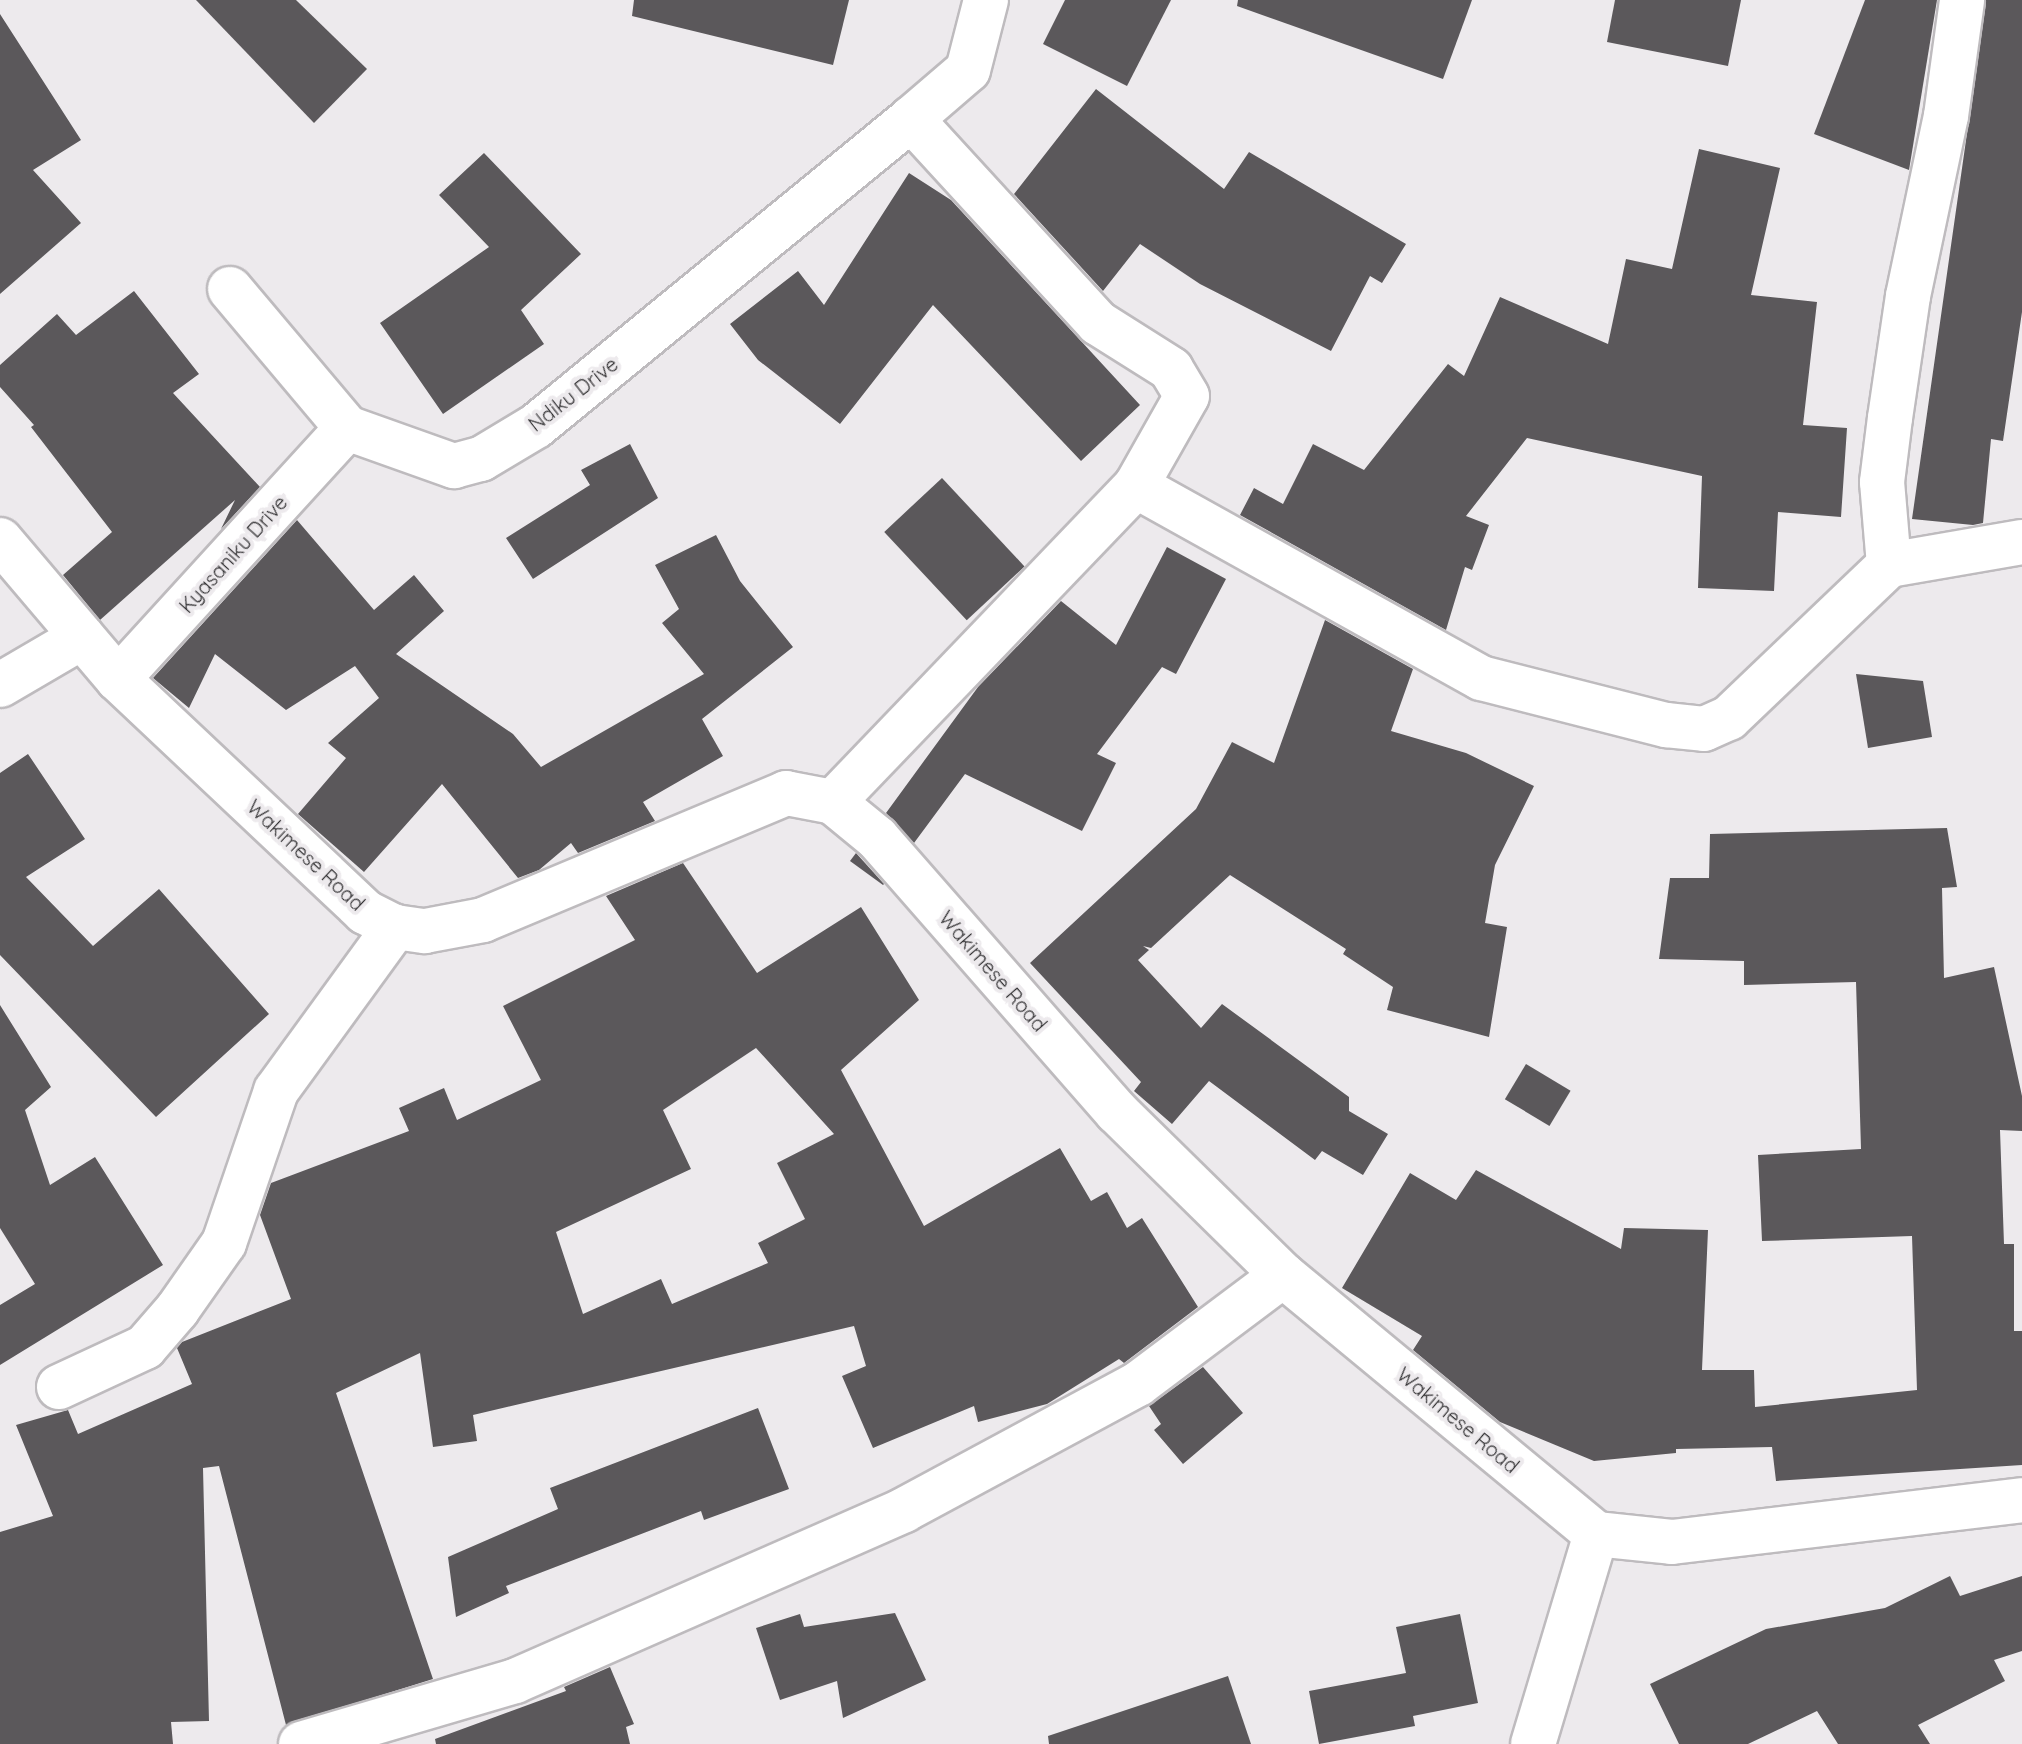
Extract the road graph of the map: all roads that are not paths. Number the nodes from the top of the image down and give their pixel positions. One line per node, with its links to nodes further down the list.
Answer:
1 (986, 0): 3 (street, Ndiku Drive)
2 (1962, 0): 9 (street)
3 (911, 119): 5 (street, Ndiku Drive); 6 (street)
4 (230, 289): 5 (street, Ndiku Drive)
5 (347, 428): 11 (street, Kyasaniku Drive)
6 (1136, 486): 9 (street); 13 (street)
7 (0, 540): 10 (street, Wakimese Road)
8 (2022, 542): 9 (street)
9 (1889, 565)
10 (82, 637): 11 (street, Wakimese Road); 12 (street)
11 (118, 679): 14 (street, Wakimese Road)
12 (0, 685)
13 (833, 802): 14 (street, Wakimese Road); 15 (street, Wakimese Road)
14 (395, 927): 16 (street)
15 (1283, 1275): 18 (street, Wakimese Road); 19 (street)
16 (59, 1387)
17 (2022, 1500): 18 (street)
18 (1596, 1534): 20 (street)
19 (301, 1744)
20 (1533, 1744)

